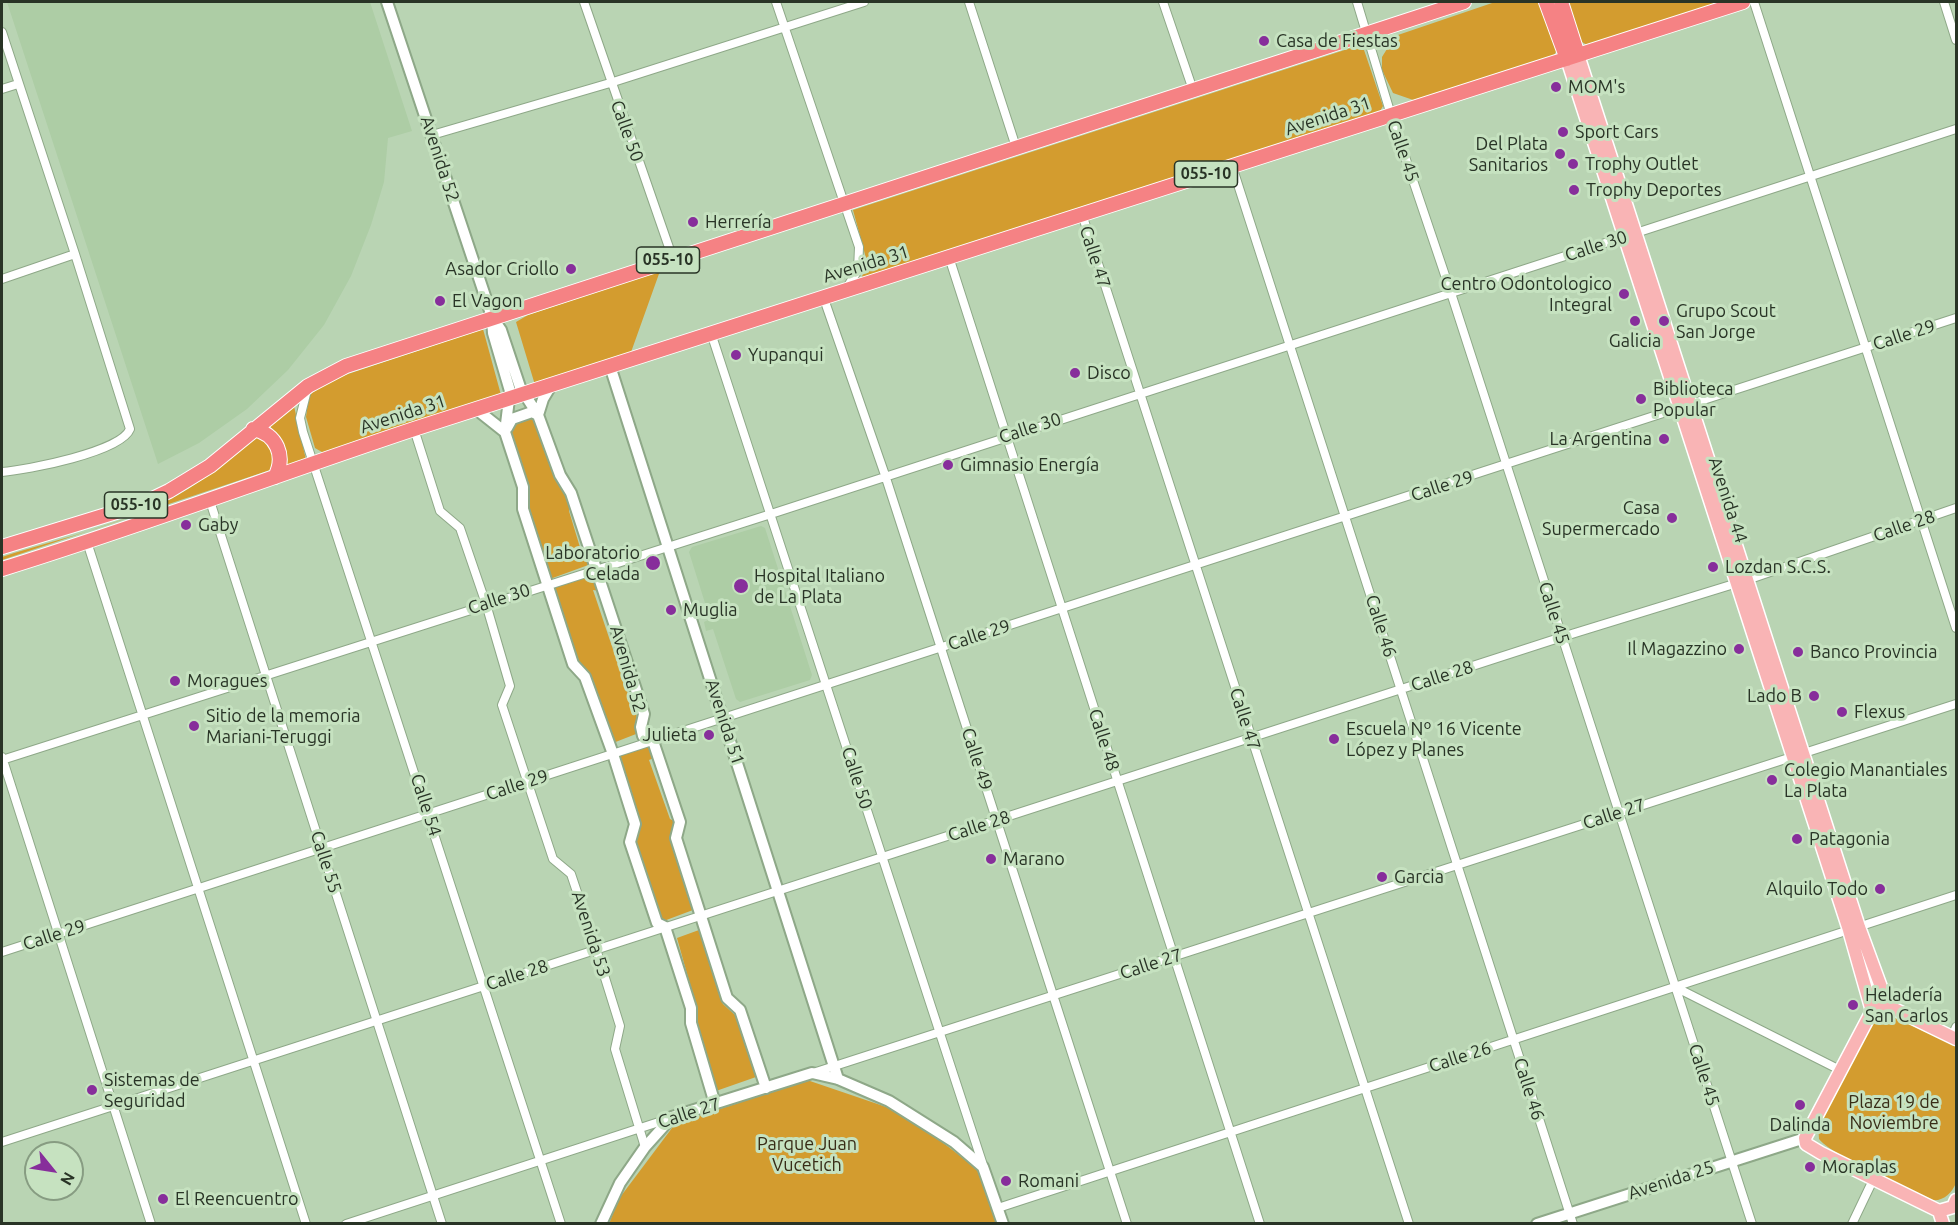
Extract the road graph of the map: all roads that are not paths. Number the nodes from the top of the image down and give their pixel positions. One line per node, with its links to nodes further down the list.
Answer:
1 (387, 2): 25 (street, Avenida 52)
2 (584, 2): 19 (street, Calle 50)
3 (776, 2): 14 (street)
4 (864, 2): 14 (street)
5 (969, 2): 26 (street)
6 (1163, 2): 22 (street)
7 (1357, 2): 16 (street, Calle 45)
8 (1464, 2): 16 (highway, 055-10)
9 (1546, 2): 18 (highway, Avenida 44)
10 (1561, 2): 18 (highway, Avenida 44)
11 (1743, 2): 18 (highway, Avenida 31 / 055-10)
12 (1754, 2): 28 (street)
13 (1944, 2): 17 (street)
14 (784, 27): 19 (street); 29 (street)
15 (2, 32): 20 (street)
16 (1368, 33): 22 (highway, 055-10); 23 (street, Calle 45)
17 (1956, 39)
18 (1573, 57): 23 (highway, Avenida 31 / 055-10); 31 (main road, Avenida 44); 32 (main road, Avenida 44)
19 (610, 83): 25 (street); 35 (street, Calle 50)
20 (18, 84): 21 (street); 33 (street)
21 (2, 89)
22 (1193, 90): 26 (highway, 055-10)
23 (1391, 115): 27 (highway, Avenida 31 / 055-10); 38 (street, Calle 45)
24 (1956, 129): 28 (street, Calle 30)
25 (432, 135): 40 (street, Avenida 52)
26 (1016, 147): 29 (highway, 055-10)
27 (1232, 166): 30 (highway, Avenida 31 / 055-10); 43 (street, Calle 46)
28 (1811, 176): 31 (street, Calle 30); 44 (street)
29 (845, 204): 35 (highway, 055-10); 37 (street)
30 (1082, 214): 34 (highway, Avenida 31 / 055-10); 49 (street, Calle 47)
31 (1636, 232): 32 (street, Calle 30); 51 (main road, Avenida 44)
32 (1624, 237): 38 (street, Calle 30); 51 (main road, Avenida 44)
33 (75, 254): 36 (street); 60 (street)
34 (949, 257): 37 (highway, Avenida 31 / 055-10); 57 (street, Calle 48)
35 (673, 259): 40 (highway, 055-10)
36 (2, 279)
37 (845, 290): 39 (highway, Avenida 31 / 055-10)
38 (1451, 292): 43 (street, Calle 30); 59 (street, Calle 45)
39 (823, 297): 42 (highway, Avenida 31 / 055-10); 61 (street, Calle 49)
40 (492, 317): 47 (highway, 055-10); 48 (street, Avenida 52); 50 (street, Avenida 52)
41 (1956, 318): 44 (street, Calle 29)
42 (711, 333): 45 (highway, Avenida 31 / 055-10); 65 (street, Calle 50)
43 (1290, 344): 49 (street, Calle 30); 66 (street, Calle 46)
44 (1866, 347): 51 (street, Calle 29); 67 (street)
45 (610, 366): 46 (highway, Avenida 31 / 055-10); 69 (street, Avenida 51)
46 (552, 384): 48 (highway, Avenida 31 / 055-10); 53 (street)
47 (308, 386): 54 (highway, 055-10); 58 (street, Calle 54)
48 (524, 393): 50 (highway, Avenida 31 / 055-10); 53 (street, Avenida 52)
49 (1139, 393): 57 (street, Calle 30); 71 (street, Calle 47)
50 (509, 398): 52 (highway, Avenida 31 / 055-10); 56 (street, Avenida 52)
51 (1685, 406): 59 (street, Calle 29); 74 (main road, Avenida 44)
52 (476, 409): 55 (highway, Avenida 31 / 055-10); 56 (street)
53 (538, 415): 56 (street); 72 (street, Avenida 52)
54 (253, 429): 62 (highway); 70 (highway, 055-10)
55 (414, 429): 58 (highway, Avenida 31 / 055-10); 76 (street, Avenida 53)
56 (505, 432): 75 (street, Avenida 52)
57 (1007, 436): 61 (street, Calle 30); 77 (street, Calle 48)
58 (314, 462): 62 (highway, Avenida 31 / 055-10); 80 (street, Calle 54)
59 (1506, 465): 66 (street, Calle 29); 79 (street, Calle 45)
60 (2, 472)
61 (885, 475): 65 (street, Calle 30); 81 (street, Calle 49)
62 (275, 477): 63 (highway, Avenida 31 / 055-10)
63 (210, 501): 68 (highway, Avenida 31 / 055-10); 82 (street, Calle 55)
64 (1956, 508): 67 (street, Calle 28)
65 (771, 514): 69 (street, Calle 30); 83 (street, Calle 50)
66 (1346, 517): 71 (street, Calle 29); 84 (street, Calle 46)
67 (1922, 520): 74 (street, Calle 28); 78 (street)
68 (87, 542): 73 (highway, Avenida 31 / 055-10); 86 (street)
69 (668, 545): 72 (street, Calle 30); 87 (street, Avenida 51)
70 (2, 547)
71 (1195, 565): 77 (street, Calle 29); 88 (street, Calle 47)
72 (597, 568): 75 (street, Calle 30); 89 (street, Avenida 52)
73 (2, 569)
74 (1742, 582): 79 (street, Calle 28); 91 (main road, Avenida 44)
75 (547, 584): 76 (street, Calle 30); 90 (street, Avenida 52)
76 (486, 604): 80 (street, Calle 30); 94 (street, Avenida 53)
77 (1062, 608): 81 (street, Calle 29); 93 (street, Calle 48)
78 (1956, 628)
79 (1562, 637): 84 (street, Calle 28); 96 (street, Calle 45)
80 (373, 640): 82 (street, Calle 30); 95 (street, Calle 54)
81 (940, 648): 83 (street, Calle 29); 97 (street, Calle 49)
82 (266, 675): 86 (street, Calle 30); 98 (street, Calle 55)
83 (827, 685): 87 (street, Calle 29); 99 (street, Calle 50)
84 (1401, 689): 88 (street, Calle 28); 100 (street, Calle 46)
85 (1956, 704): 91 (street, Calle 27)
86 (142, 715): 92 (street, Calle 30); 101 (street)
87 (723, 718): 89 (street, Calle 29); 102 (street, Avenida 51)
88 (1251, 738): 93 (street, Calle 28); 104 (street, Calle 47)
89 (653, 741): 90 (street, Calle 29); 105 (street, Avenida 52)
90 (613, 754): 94 (street, Calle 29); 106 (street, Avenida 52)
91 (1798, 755): 96 (street, Calle 27); 107 (main road, Avenida 44)
92 (2, 759): 108 (street)
93 (1118, 781): 97 (street, Calle 28); 111 (street, Calle 48)
94 (527, 782): 95 (street, Calle 29); 109 (street, Avenida 53)
95 (428, 813): 98 (street, Calle 29); 112 (street, Calle 54)
96 (1619, 813): 100 (street, Calle 27); 113 (street, Calle 45)
97 (998, 820): 99 (street, Calle 28); 114 (street, Calle 49)
98 (322, 848): 101 (street, Calle 29); 117 (street, Calle 55)
99 (882, 857): 102 (street, Calle 28); 118 (street, Calle 50)
100 (1457, 865): 104 (street, Calle 27); 120 (street, Calle 46)
101 (198, 888): 108 (street, Calle 29); 122 (street)
102 (779, 890): 105 (street, Calle 28); 121 (street, Avenida 51)
103 (1956, 895): 107 (street, Calle 26)
104 (1308, 913): 111 (street, Calle 27); 128 (street, Calle 47)
105 (701, 915): 106 (street, Calle 28); 127 (street, Avenida 52)
106 (665, 927): 109 (street, Calle 28); 129 (street, Avenida 52)
107 (1854, 929): 113 (street, Calle 26); 115 (main road, Avenida 44); 116 (main road, Avenida 44)
108 (58, 933): 110 (street, Calle 29); 130 (street)
109 (596, 949): 112 (street, Calle 28); 132 (street, Avenida 53)
110 (2, 952)
111 (1174, 956): 114 (street, Calle 27); 133 (street, Calle 48)
112 (483, 986): 117 (street, Calle 28); 137 (street, Calle 54)
113 (1675, 987): 120 (street, Calle 26); 124 (street); 138 (street, Calle 45)
114 (1054, 995): 118 (street, Calle 27); 140 (street, Calle 49)
115 (1888, 1006): 116 (main road); 119 (main road)
116 (1872, 1011): 124 (main road)
117 (377, 1020): 122 (street, Calle 28); 142 (street, Calle 55)
118 (941, 1032): 123 (street, Calle 27); 139 (street, Calle 50)
119 (1955, 1034)
120 (1513, 1040): 128 (street, Calle 26); 146 (street, Calle 46)
121 (828, 1047): 123 (street, Avenida 51); 125 (street)
122 (253, 1060): 130 (street, Calle 28); 148 (street)
123 (834, 1066): 125 (street, Calle 27); 126 (street, Avenida 51)
124 (1840, 1070): 134 (main road)
125 (815, 1072): 126 (street); 127 (street, Calle 27)
126 (838, 1079): 139 (street)
127 (766, 1088): 129 (street, Calle 27)
128 (1365, 1088): 133 (street, Calle 26); 156 (street, Calle 47)
129 (715, 1104): 131 (street, Calle 27)
130 (113, 1105): 135 (street, Calle 28); 147 (street)
131 (672, 1117): 132 (street, Calle 27); 136 (street)
132 (640, 1129): 136 (street, Avenida 53); 137 (street, Calle 27)
133 (1230, 1132): 140 (street, Calle 26); 155 (street, Calle 48)
134 (1806, 1141): 138 (street, Avenida 25); 141 (main road)
135 (2, 1142)
136 (645, 1147): 152 (street)
137 (540, 1161): 142 (street, Calle 27); 151 (street, Calle 54)
138 (1732, 1163): 146 (street, Avenida 25); 159 (street, Calle 45)
139 (984, 1167): 143 (street, Calle 50)
140 (1110, 1171): 143 (street, Calle 26); 154 (street, Calle 49)
141 (1873, 1180): 145 (main road); 160 (street)
142 (433, 1195): 149 (street, Calle 27); 150 (street, Calle 55)
143 (998, 1208): 153 (street, Calle 50)
144 (1955, 1208): 145 (main road)
145 (1941, 1217)
146 (1571, 1218): 157 (street, Avenida 25); 158 (street, Avenida 25)
147 (151, 1224)
148 (306, 1224)
149 (346, 1224)
150 (442, 1224)
151 (561, 1224)
152 (601, 1224)
153 (1003, 1224)
154 (1127, 1224)
155 (1260, 1224)
156 (1409, 1224)
157 (1537, 1224)
158 (1555, 1224)
159 (1752, 1224)
160 (1852, 1224)

